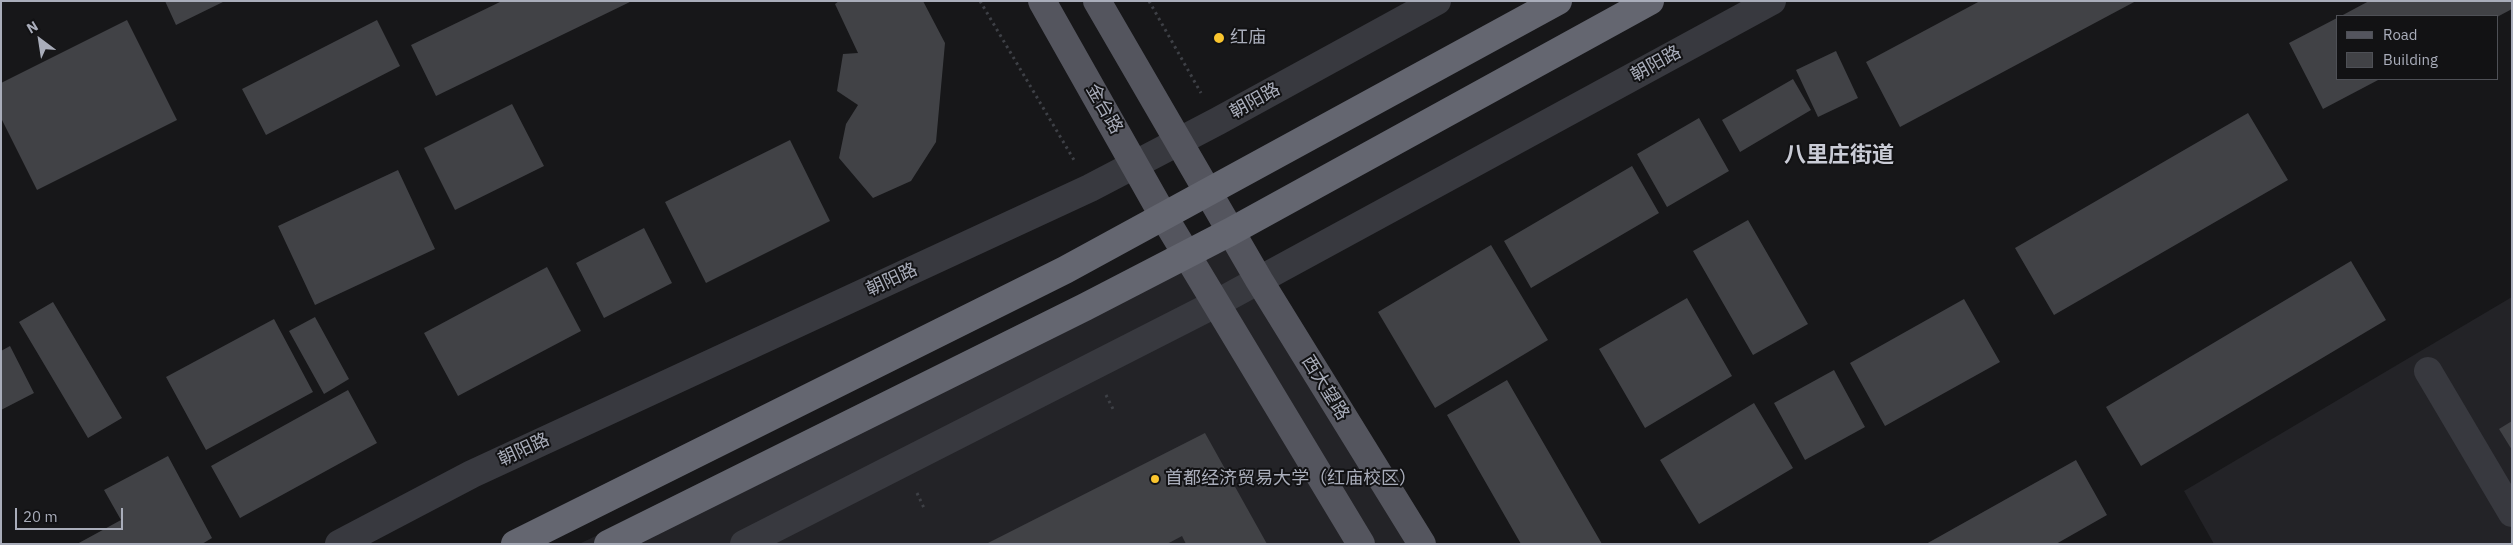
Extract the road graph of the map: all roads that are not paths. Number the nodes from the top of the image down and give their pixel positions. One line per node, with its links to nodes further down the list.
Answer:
1 (1042, 1): 8 (main road, 金台路)
2 (1096, 1): 7 (main road)
3 (1437, 1): 7 (street, 朝阳路)
4 (1558, 1): 9 (highway)
5 (1650, 1): 11 (highway)
6 (1772, 1): 13 (street, 朝阳路)
7 (1177, 141): 8 (street, 朝阳路); 9 (main road)
8 (1135, 163): 10 (main road, 金台路); 17 (street, 朝阳路)
9 (1206, 192): 10 (highway); 11 (main road, 西大望路)
10 (1164, 217): 12 (main road, 金台路); 18 (highway)
11 (1230, 232): 12 (highway); 13 (main road, 西大望路)
12 (1187, 255): 14 (main road); 19 (highway)
13 (1259, 280): 14 (street, 朝阳路); 22 (main road, 西大望路)
14 (1217, 303): 20 (street, 朝阳路); 21 (main road)
15 (2428, 370): 16 (street)
16 (2512, 513)
17 (339, 544)
18 (515, 544)
19 (608, 544)
20 (744, 544)
21 (1361, 544)
22 (1422, 544)

